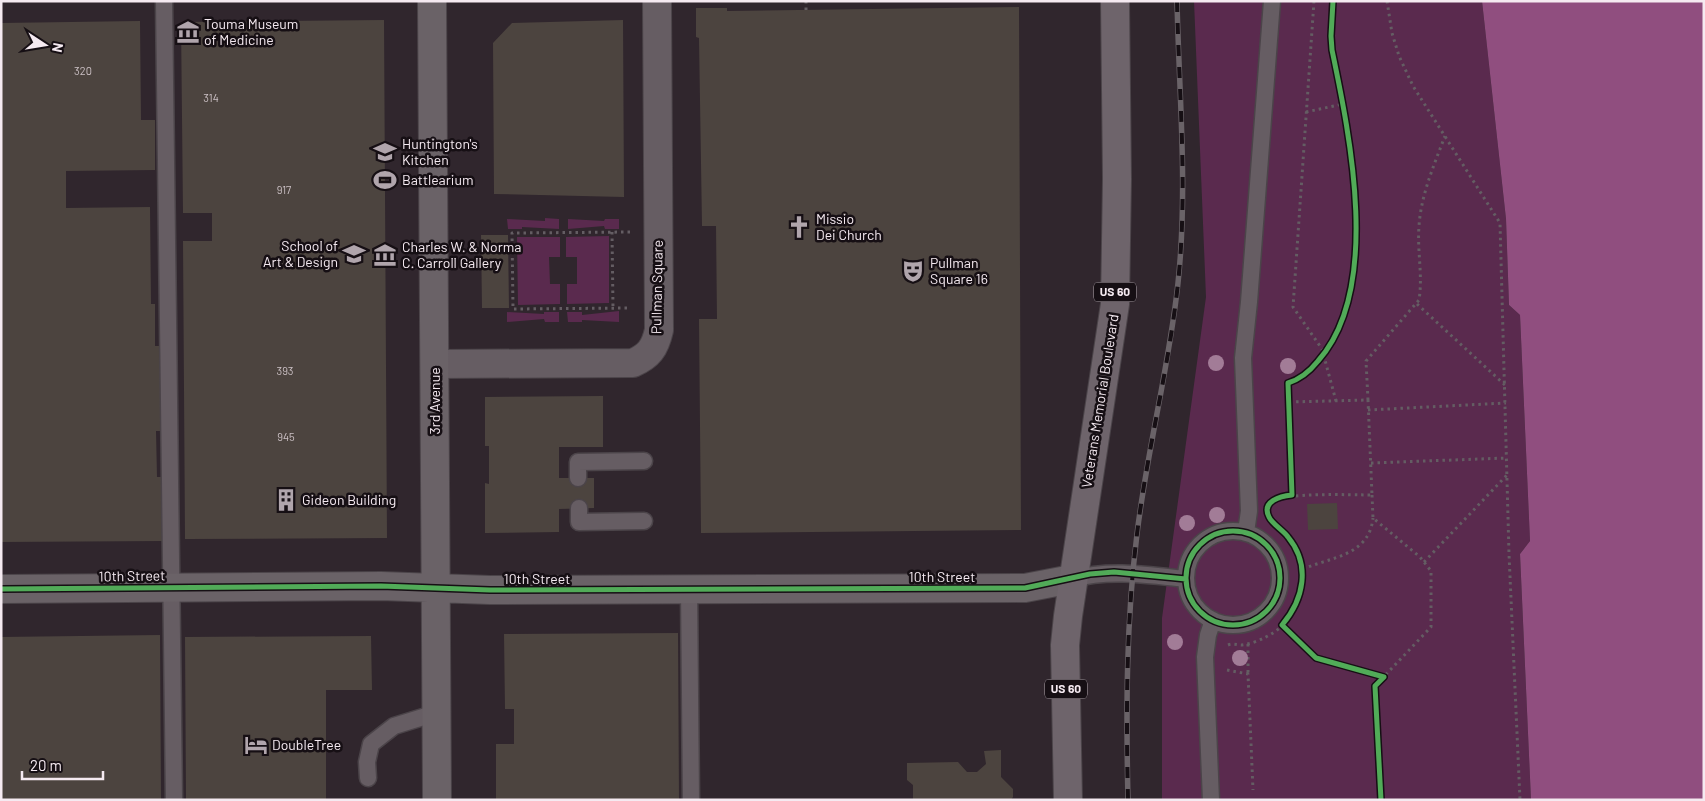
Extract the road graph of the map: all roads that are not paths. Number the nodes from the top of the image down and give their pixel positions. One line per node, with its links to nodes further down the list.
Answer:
1 (164, 1): 14 (lane)
2 (432, 1): 6 (street, 3rd Avenue)
3 (657, 1): 6 (street, Pullman Square)
4 (1115, 1): 12 (main road, Veterans Memorial Boulevard / US 60)
5 (1272, 1): 11 (lane)
6 (435, 364): 17 (street, 3rd Avenue)
7 (644, 461): 8 (lane)
8 (578, 478)
9 (579, 508): 10 (lane)
10 (644, 521)
11 (1246, 532): 13 (lane); 18 (lane)
12 (1072, 579): 13 (lane); 15 (street, 10th Street); 24 (main road, Veterans Memorial Boulevard / US 60)
13 (1186, 579): 18 (lane)
14 (172, 587): 16 (street, 10th Street); 17 (street, 10th Street); 21 (lane)
15 (690, 588): 17 (street, 10th Street); 23 (lane)
16 (1, 589)
17 (435, 589): 19 (street, 3rd Avenue)
18 (1213, 620): 25 (lane)
19 (436, 713): 20 (lane); 22 (street, 3rd Avenue)
20 (368, 778)
21 (174, 800)
22 (437, 800)
23 (691, 800)
24 (1068, 800)
25 (1212, 800)

